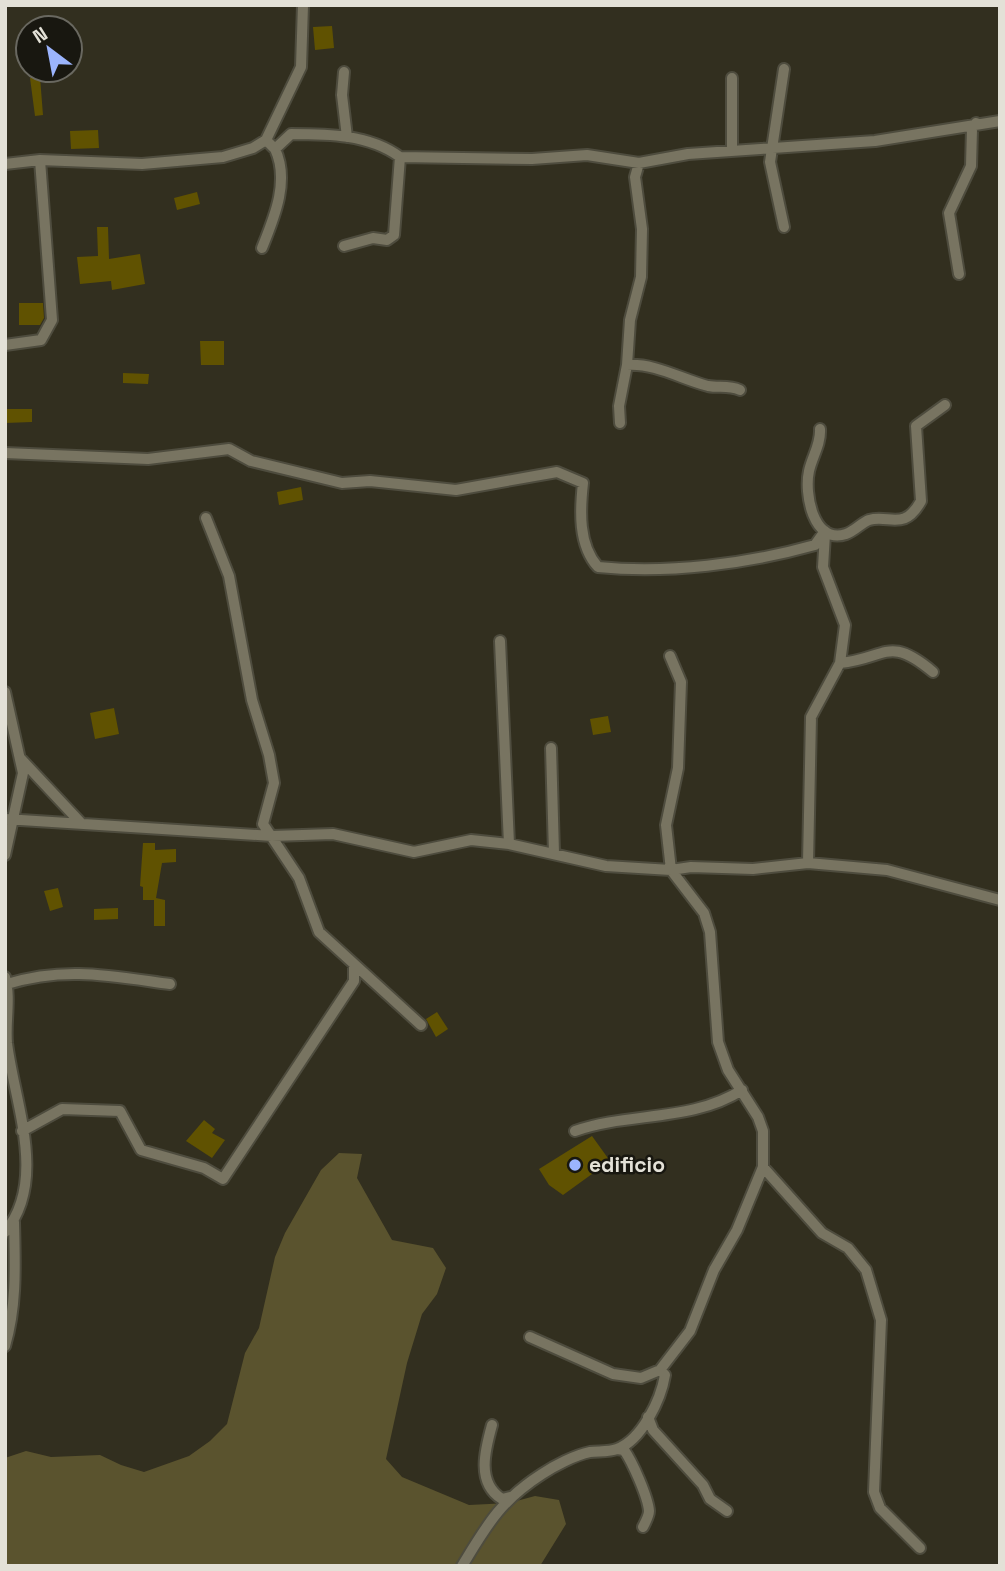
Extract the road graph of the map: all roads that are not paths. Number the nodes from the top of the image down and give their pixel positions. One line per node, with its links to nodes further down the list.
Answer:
1 (303, 5): 8 (street)
2 (785, 69): 9 (street)
3 (344, 72): 7 (street)
4 (732, 78): 11 (street)
5 (1000, 121): 6 (street)
6 (976, 123): 9 (street); 19 (street)
7 (347, 136): 10 (street); 12 (street)
8 (266, 140): 10 (street); 13 (street)
9 (771, 148): 11 (street); 16 (street)
10 (275, 149): 18 (street)
11 (732, 150): 14 (street)
12 (400, 157): 14 (street); 17 (street)
13 (40, 160): 15 (street); 20 (street)
14 (639, 163): 21 (street)
15 (5, 164)
16 (784, 227)
17 (344, 246)
18 (262, 248)
19 (959, 274)
20 (5, 345)
21 (627, 365): 22 (street); 24 (street)
22 (740, 390)
23 (945, 404): 28 (street)
24 (620, 422)
25 (820, 429): 28 (street)
26 (5, 453): 28 (street)
27 (206, 518): 38 (street)
28 (825, 531): 31 (street)
29 (500, 640): 39 (street)
30 (670, 656): 43 (street)
31 (839, 663): 32 (street); 42 (street)
32 (933, 672)
33 (5, 692): 35 (street)
34 (551, 748): 40 (street)
35 (19, 757): 36 (street); 37 (street)
36 (9, 819): 37 (street); 41 (street)
37 (80, 822): 38 (street)
38 (272, 836): 39 (street); 45 (street)
39 (509, 844): 40 (street)
40 (554, 853): 43 (street)
41 (5, 855)
42 (808, 863): 43 (street); 44 (street)
43 (671, 870): 49 (street)
44 (1000, 900)
45 (354, 964): 48 (street); 50 (street)
46 (6, 981): 47 (street); 50 (street)
47 (170, 984)
48 (421, 1025)
49 (742, 1090): 51 (street); 52 (street)
50 (22, 1130): 53 (street)
51 (575, 1131)
52 (764, 1167): 57 (street); 64 (street)
53 (14, 1222): 54 (street); 56 (street)
54 (5, 1232)
55 (530, 1337): 57 (street)
56 (5, 1346)
57 (660, 1370): 58 (street)
58 (648, 1417): 60 (street); 62 (street)
59 (492, 1425): 61 (street)
60 (617, 1449): 61 (street); 63 (street)
61 (510, 1497): 65 (street)
62 (727, 1511)
63 (643, 1527)
64 (920, 1548)
65 (462, 1566)

